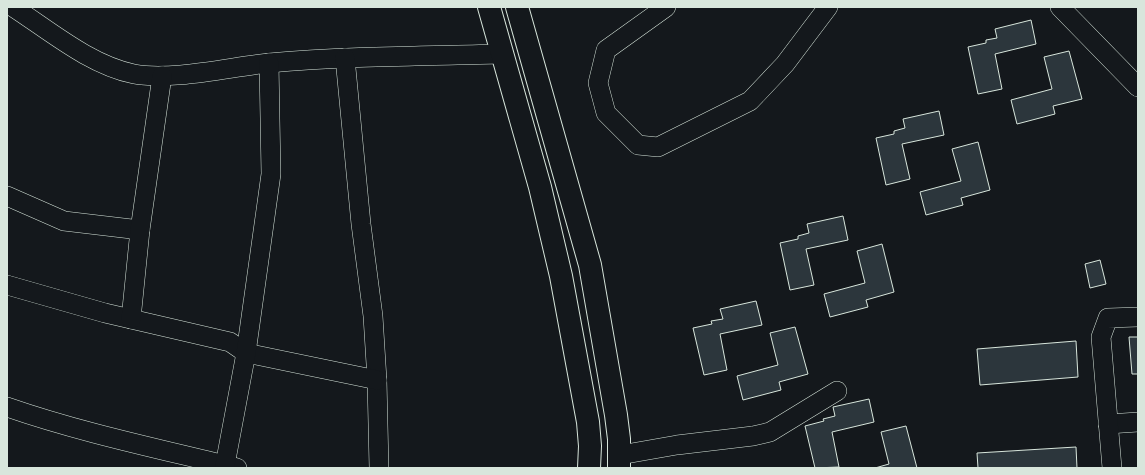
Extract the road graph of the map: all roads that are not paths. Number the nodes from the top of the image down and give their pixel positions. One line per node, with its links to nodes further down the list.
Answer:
1 (13, 7): 10 (street)
2 (489, 7): 7 (main road)
3 (517, 7): 24 (main road)
4 (666, 7): 5 (street)
5 (828, 7)
6 (1060, 7): 11 (street)
7 (501, 54): 8 (street); 23 (main road)
8 (345, 58): 9 (street); 18 (street)
9 (269, 63): 10 (street); 17 (street)
10 (162, 76): 13 (street)
11 (1138, 87)
12 (7, 196): 13 (street)
13 (140, 230): 16 (street)
14 (7, 285): 16 (street)
15 (1138, 317): 22 (street)
16 (131, 319): 17 (street)
17 (246, 353): 18 (street); 26 (street)
18 (377, 380): 27 (street)
19 (837, 391): 24 (street)
20 (7, 407): 25 (street)
21 (1138, 422): 22 (street)
22 (1108, 424): 29 (street)
23 (590, 446): 24 (main road); 28 (main road)
24 (619, 454)
25 (184, 462): 26 (street)
26 (231, 467)
27 (379, 468)
28 (589, 468)
29 (1112, 468)

